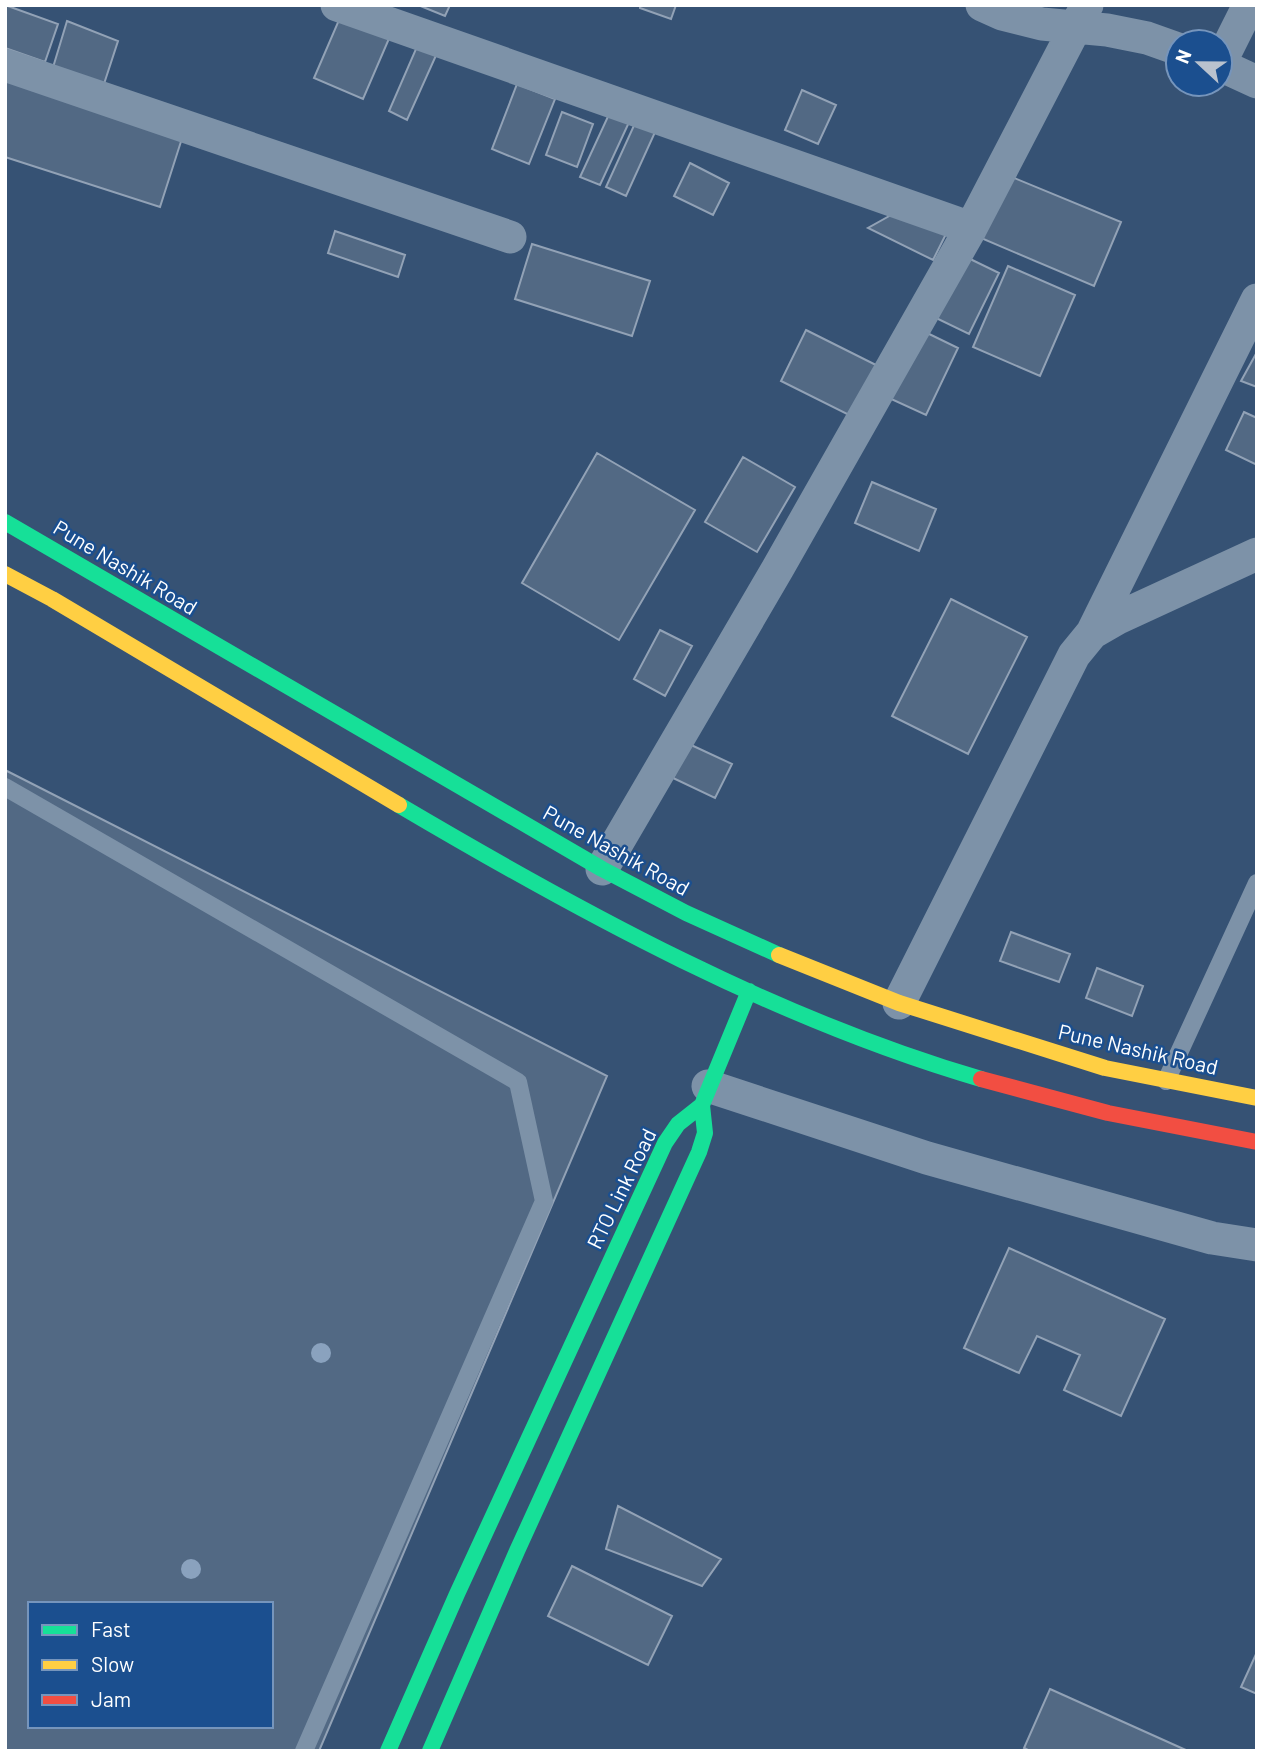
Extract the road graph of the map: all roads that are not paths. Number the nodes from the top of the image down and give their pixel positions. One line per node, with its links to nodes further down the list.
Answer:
1 (337, 5): 10 (street)
2 (982, 5): 4 (street)
3 (1249, 5): 5 (street)
4 (1082, 16): 6 (street); 10 (street)
5 (1234, 36)
6 (1164, 44)
7 (5, 65): 11 (street)
8 (1234, 71): 9 (street)
9 (1257, 82)
10 (971, 228): 18 (street)
11 (510, 237)
12 (1257, 300): 16 (street)
13 (5, 522): 18 (main road, Pune Nashik Road)
14 (1257, 554): 16 (street)
15 (5, 574): 20 (main road)
16 (1093, 633): 21 (street)
17 (5, 787): 27 (lane)
18 (602, 869): 21 (main road, Pune Nashik Road)
19 (1257, 883): 22 (lane)
20 (749, 991): 23 (main road); 25 (main road)
21 (899, 1003): 22 (main road, Pune Nashik Road)
22 (1166, 1081): 24 (main road, Pune Nashik Road)
23 (705, 1096): 26 (street); 28 (main road, RTO Link Road); 29 (main road)
24 (1257, 1098)
25 (1257, 1142)
26 (1257, 1245)
27 (304, 1751)
28 (388, 1751)
29 (430, 1751)

